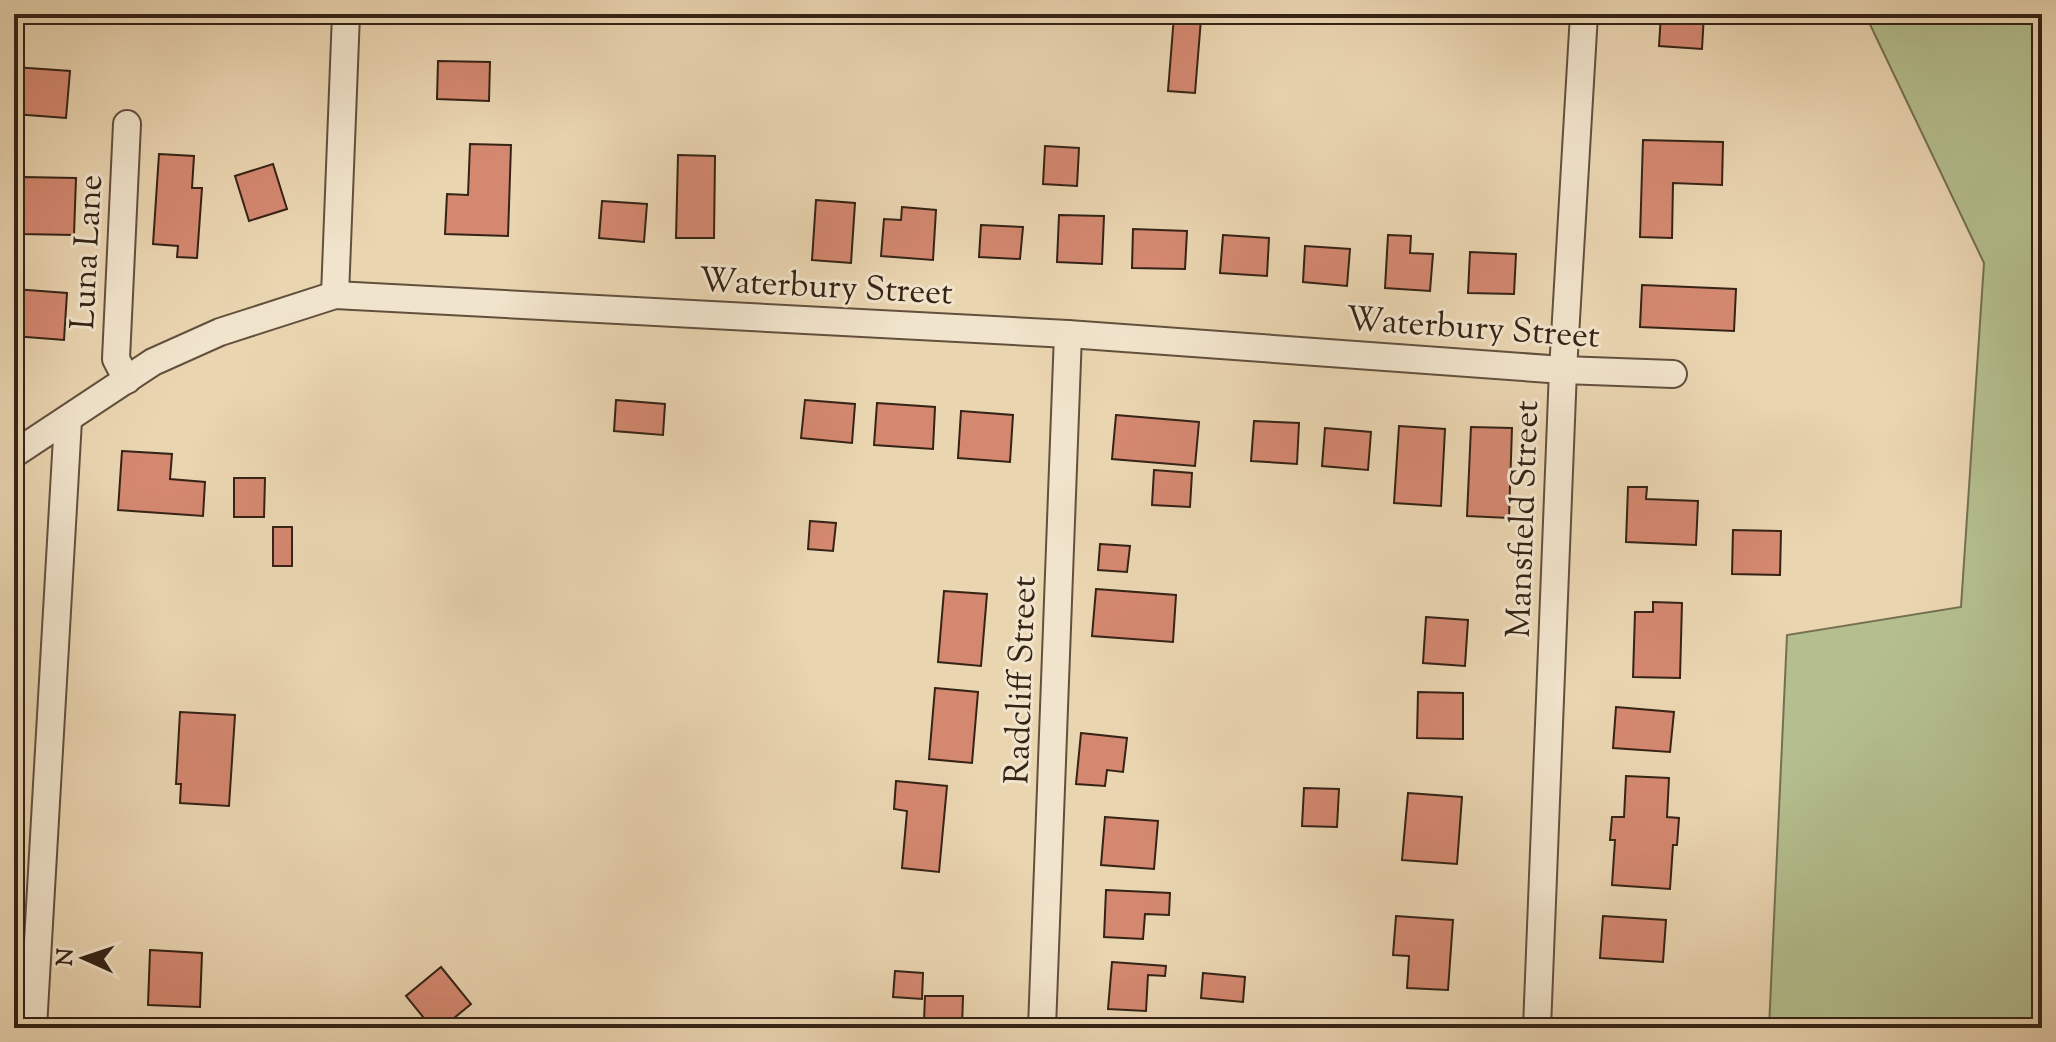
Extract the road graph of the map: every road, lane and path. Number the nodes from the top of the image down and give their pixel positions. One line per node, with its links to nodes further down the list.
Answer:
1 (346, 14): 4 (street)
2 (1584, 14): 6 (street, Mansfield Street)
3 (127, 124): 8 (street, Luna Lane)
4 (335, 295): 5 (street, Waterbury Street); 8 (street, Waterbury Street)
5 (1068, 334): 6 (street, Waterbury Street); 12 (street, Radcliff Street)
6 (1563, 370): 7 (street, Waterbury Street); 13 (street, Mansfield Street)
7 (1673, 374)
8 (127, 380): 9 (street, Waterbury Street)
9 (68, 420): 10 (street, Waterbury Street); 11 (street)
10 (14, 454)
11 (33, 1028)
12 (1042, 1028)
13 (1537, 1028)

